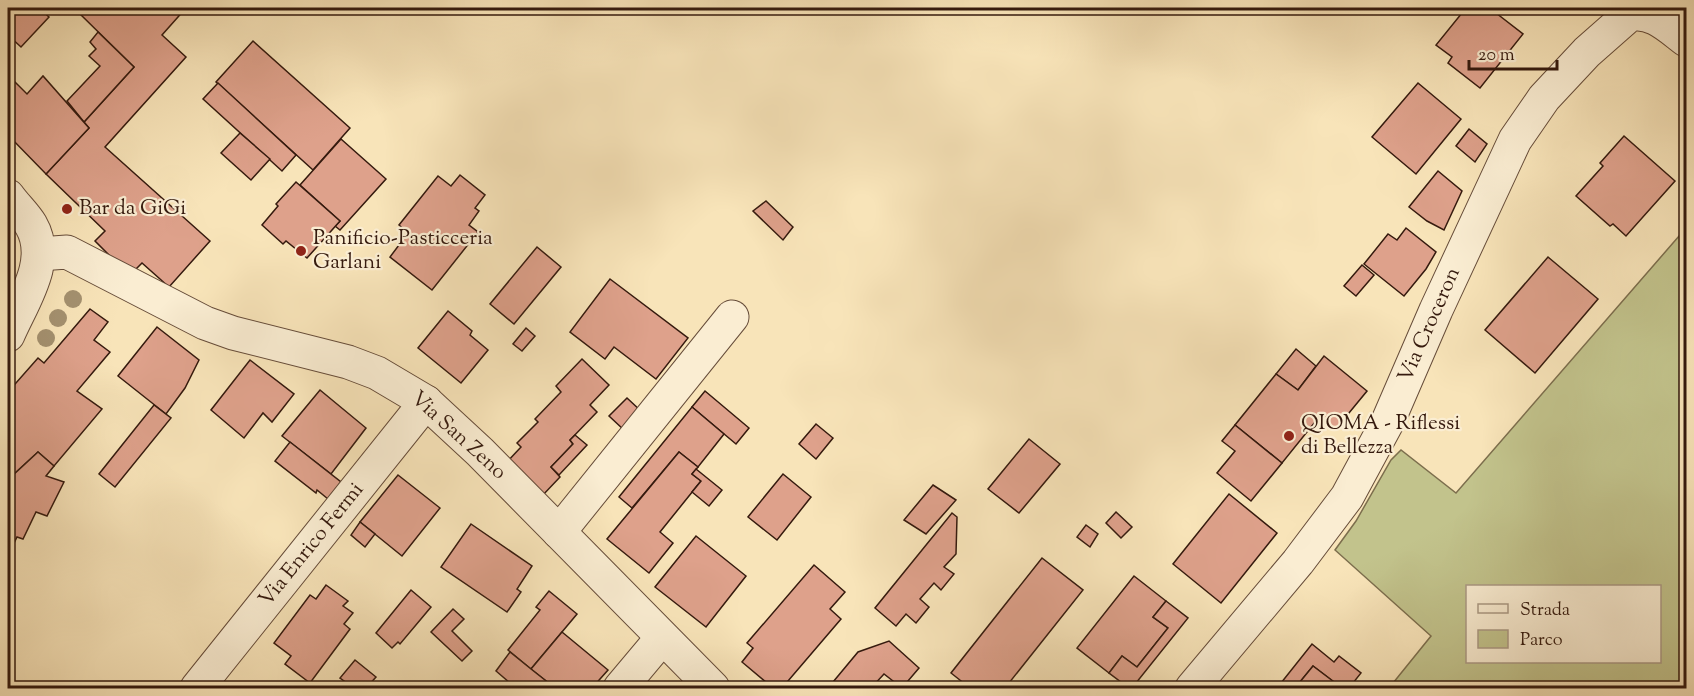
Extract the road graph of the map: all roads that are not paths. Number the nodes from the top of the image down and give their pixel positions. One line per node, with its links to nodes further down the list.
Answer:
1 (1635, 9): 2 (street, Via Croceron); 13 (street, Via Croceron)
2 (1686, 39)
3 (8, 196): 4 (street)
4 (39, 254): 6 (street); 7 (street, Via San Zeno)
5 (732, 317): 8 (street)
6 (8, 335)
7 (426, 402): 8 (street, Via San Zeno); 10 (street, Via Enrico Fermi)
8 (559, 532): 9 (street, Via San Zeno)
9 (662, 638): 11 (street); 12 (street, Via San Zeno)
10 (197, 688)
11 (620, 688)
12 (713, 688)
13 (1192, 688)

